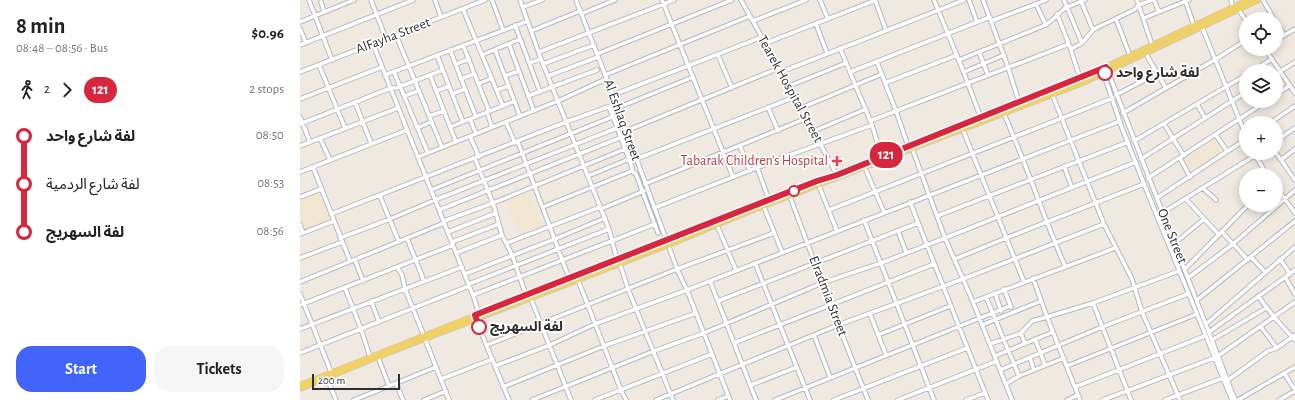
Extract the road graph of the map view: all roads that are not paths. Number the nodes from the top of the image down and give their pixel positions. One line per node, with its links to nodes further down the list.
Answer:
1 (309, 0): 49 (street)
2 (354, 0): 44 (street)
3 (371, 0): 50 (street)
4 (412, 0): 50 (street)
5 (435, 0): 53 (street)
6 (485, 0): 41 (street, AlFayha Street)
7 (492, 0): 70 (street)
8 (520, 0): 38 (street)
9 (542, 0): 38 (street)
10 (576, 0): 45 (street, Al Eshlaq Street)
11 (615, 0): 45 (street)
12 (674, 0): 34 (street)
13 (732, 0): 62 (street)
14 (741, 0): 51 (street, Tearek Hospital Street)
15 (806, 0): 58 (street)
16 (820, 0): 55 (street)
17 (875, 0): 55 (street); 71 (street)
18 (934, 0): 42 (street)
19 (947, 0): 37 (street)
20 (964, 0): 37 (street)
21 (969, 0): 61 (street)
22 (983, 0): 52 (street)
23 (1046, 0): 35 (street)
24 (1064, 0): 39 (street)
25 (1137, 0): 36 (street)
26 (1153, 0): 36 (street); 46 (street)
27 (1186, 0): 46 (street); 66 (street)
28 (1231, 0): 40 (street)
29 (1248, 0): 40 (main road)
30 (1258, 0): 43 (main road)
31 (1263, 0): 47 (street)
32 (1083, 1): 39 (street); 72 (street)
33 (321, 2): 44 (street)
34 (663, 2): 62 (street); 74 (street)
35 (1036, 4): 59 (street); 65 (street)
36 (1139, 5): 54 (street); 56 (street)
37 (949, 6): 42 (street)
38 (523, 7): 57 (street)
39 (1067, 7): 48 (street); 86 (street)
40 (1234, 7): 66 (main road)
41 (463, 9): 53 (street, AlFayha Street); 82 (street)
42 (938, 10): 71 (street); 75 (street)
43 (1239, 10): 67 (main road)
44 (324, 12): 49 (street)
45 (581, 12): 73 (street); 74 (street, Al Eshlaq Street)
46 (1159, 12): 54 (street)
47 (1270, 12)
48 (1058, 14): 65 (street); 90 (street)
49 (315, 15): 60 (street); 78 (street)
50 (377, 15): 78 (street); 80 (street)
51 (750, 16): 58 (street, Tearek Hospital Street); 89 (street)
52 (990, 16): 59 (street); 61 (street)
53 (442, 17): 76 (street, AlFayha Street)
54 (1144, 18): 95 (street)
55 (828, 19): 63 (street)
56 (1116, 19): 72 (street); 110 (street)
57 (528, 21): 64 (street); 73 (street)
58 (753, 21): 79 (street, Tearek Hospital Street)
59 (991, 21): 85 (street)
60 (300, 22)
61 (977, 22): 75 (street)
62 (672, 24): 89 (street); 106 (street)
63 (816, 24): 84 (street); 102 (street)
64 (515, 25): 70 (street); 81 (street)
65 (1046, 25): 85 (street)
66 (1194, 26): 95 (main road)
67 (1202, 27): 103 (main road); 114 (street)
68 (300, 29): 83 (street)
69 (1295, 29): 77 (street)
70 (503, 30): 82 (street)
71 (886, 30): 96 (street)
72 (1093, 30): 86 (street)
73 (532, 31): 100 (street)
74 (589, 33): 94 (street, Al Eshlaq Street); 100 (street)
75 (948, 33): 108 (street); 118 (street)
76 (396, 35): 80 (street, AlFayha Street); 129 (street)
77 (1284, 35)
78 (322, 36): 83 (street); 116 (street)
79 (762, 37): 84 (street, Tearek Hospital Street); 107 (street)
80 (386, 39): 87 (street, AlFayha Street)
81 (520, 39): 88 (street); 120 (street)
82 (476, 40): 93 (street); 105 (street)
83 (306, 43): 92 (street)
84 (766, 43): 135 (street, Tearek Hospital Street)
85 (1000, 43): 101 (street); 109 (street)
86 (1082, 43): 97 (street)
87 (373, 44): 116 (street, AlFayha Street); 130 (street)
88 (509, 44): 99 (street); 137 (street)
89 (680, 44): 128 (street); 144 (street)
90 (1069, 44): 97 (street); 131 (street)
91 (1239, 44): 114 (street)
92 (300, 45)
93 (463, 45): 98 (street); 112 (street)
94 (594, 45): 106 (street, Al Eshlaq Street); 124 (street)
95 (1152, 45): 110 (main road)
96 (840, 48): 102 (street); 121 (street)
97 (1071, 49): 154 (street)
98 (450, 50): 104 (street); 123 (street)
99 (495, 50): 105 (street); 150 (street)
100 (540, 52): 113 (street)
101 (979, 52): 117 (street); 122 (street)
102 (828, 53): 135 (street)
103 (1146, 54): 136 (main road); 142 (street)
104 (437, 55): 129 (street); 133 (street)
105 (482, 55): 153 (street)
106 (598, 55): 144 (street, Al Eshlaq Street); 151 (street)
107 (718, 55): 128 (street); 171 (street)
108 (957, 55): 117 (street); 159 (street)
109 (1004, 55): 122 (street); 131 (street)
110 (1130, 56): 136 (main road)
111 (1270, 56): 115 (street)
112 (469, 59): 123 (street); 143 (street)
113 (541, 59): 120 (street); 124 (street)
114 (1216, 59): 168 (street); 172 (street)
115 (1272, 59): 125 (street); 126 (street)
116 (332, 60): 127 (street, AlFayha Street)
117 (959, 60): 141 (street)
118 (877, 62): 140 (street); 145 (street)
119 (1295, 62): 132 (street)
120 (529, 63): 179 (street)
121 (846, 63): 140 (street); 167 (street)
122 (984, 63): 141 (street); 148 (street)
123 (456, 64): 155 (street)
124 (543, 64): 151 (street)
125 (1264, 64)
126 (1275, 64)
127 (319, 65): 138 (street, AlFayha Street); 173 (street)
128 (689, 65): 152 (street); 183 (street)
129 (409, 66): 139 (street); 158 (street)
130 (382, 67): 146 (street); 173 (street)
131 (1008, 67): 148 (street); 195 (street)
132 (1283, 69)
133 (443, 70): 147 (street); 165 (street)
134 (597, 70): 169 (street)
135 (780, 70): 167 (street, Tearek Hospital Street); 171 (street)
136 (1105, 70): 154 (main road); 182 (main road); 188 (street, One Street)
137 (519, 71): 150 (street); 185 (street)
138 (300, 72)
139 (394, 72): 146 (street); 164 (street)
140 (850, 72): 162 (street)
141 (964, 72): 160 (street)
142 (1158, 73): 172 (street); 188 (street)
143 (474, 74): 155 (street); 161 (street)
144 (605, 74): 156 (street, Al Eshlaq Street)
145 (882, 74): 159 (street); 162 (street)
146 (385, 75): 170 (street)
147 (430, 75): 158 (street); 178 (street)
148 (988, 75): 160 (street)
149 (1283, 75): 163 (street)
150 (505, 76): 166 (street)
151 (548, 76): 169 (street)
152 (693, 77): 190 (street); 198 (street)
153 (492, 78): 161 (street); 176 (street)
154 (1080, 78): 195 (main road)
155 (461, 79): 174 (street)
156 (606, 79): 183 (street, Al Eshlaq Street); 192 (street)
157 (1239, 79): 168 (street)
158 (414, 81): 164 (street); 175 (street)
159 (885, 83): 209 (street)
160 (967, 83): 209 (street); 221 (street)
161 (478, 84): 210 (street)
162 (855, 84): 203 (street); 206 (street)
163 (1290, 85): 177 (street); 180 (street)
164 (400, 86): 170 (street); 184 (street)
165 (449, 86): 178 (street); 181 (street)
166 (509, 86): 176 (street); 191 (street)
167 (789, 86): 187 (street, Tearek Hospital Street)
168 (1226, 86): 193 (street); 196 (street)
169 (552, 87): 179 (street); 192 (street)
170 (391, 88): 194 (street); 202 (street)
171 (732, 88): 190 (street)
172 (1166, 88): 211 (street)
173 (328, 89): 189 (street); 205 (street)
174 (465, 89): 181 (street); 218 (street)
175 (418, 90): 184 (street); 213 (street)
176 (497, 90): 197 (street)
177 (1283, 90)
178 (436, 91): 207 (street)
179 (540, 92): 185 (street)
180 (1295, 93)
181 (452, 94): 230 (street)
182 (1052, 94): 212 (main road); 224 (street)
183 (613, 95): 198 (street, Al Eshlaq Street)
184 (404, 96): 239 (street)
185 (528, 96): 208 (street)
186 (1239, 96): 193 (street)
187 (795, 97): 201 (street); 203 (street, Tearek Hospital Street)
188 (1115, 97): 211 (street, One Street); 224 (street); 225 (street, One Street)
189 (300, 99)
190 (703, 100): 241 (street); 245 (street)
191 (515, 101): 197 (street); 214 (street)
192 (558, 101): 208 (street); 232 (street)
193 (1231, 101): 222 (street); 226 (street)
194 (355, 102): 205 (street); 228 (street)
195 (1019, 102): 221 (main road)
196 (1197, 104): 222 (street); 234 (street)
197 (503, 106): 210 (street)
198 (617, 106): 200 (street); 245 (street, Al Eshlaq Street)
199 (1295, 106): 216 (street)
200 (608, 107): 219 (street); 232 (street)
201 (768, 107): 241 (street); 246 (street)
202 (398, 108): 228 (street); 243 (street)
203 (801, 108): 220 (street, Tearek Hospital Street)
204 (1257, 108): 215 (street)
205 (337, 109): 233 (street); 238 (street)
206 (866, 109): 227 (street); 247 (street)
207 (444, 111): 213 (street); 236 (street)
208 (534, 111): 214 (street)
209 (896, 111): 227 (street); 271 (street)
210 (488, 112): 218 (street); 237 (street)
211 (1123, 113): 259 (street, One Street)
212 (1004, 114): 244 (main road); 256 (street)
213 (429, 116): 229 (street)
214 (520, 116): 231 (street)
215 (1245, 116)
216 (1280, 116)
217 (300, 117): 233 (street)
218 (476, 117): 223 (street)
219 (613, 117): 240 (street); 249 (street)
220 (807, 118): 246 (street); 247 (street, Tearek Hospital Street)
221 (981, 118): 271 (main road)
222 (1205, 118): 257 (street)
223 (470, 119): 230 (street); 248 (street)
224 (1062, 119): 256 (street); 258 (street)
225 (1120, 120): 258 (street); 263 (street, One Street)
226 (1239, 120): 251 (street)
227 (870, 121): 235 (street)
228 (362, 122): 238 (street); 264 (street)
229 (431, 122): 239 (street); 270 (street)
230 (463, 122): 236 (street)
231 (506, 122): 237 (street); 262 (street)
232 (566, 122): 249 (street); 262 (street)
233 (301, 123): 260 (street)
234 (1164, 124): 257 (street); 259 (street)
235 (872, 125): 266 (street); 287 (street)
236 (450, 127): 261 (street)
237 (492, 127): 248 (street)
238 (344, 128): 254 (street)
239 (418, 128): 275 (street)
240 (618, 128): 255 (street); 267 (street)
241 (713, 128): 277 (street); 286 (street)
242 (1295, 128): 253 (street)
243 (407, 130): 264 (street); 281 (street)
244 (963, 130): 271 (main road); 278 (street)
245 (626, 131): 250 (street, Al Eshlaq Street)
246 (778, 131): 269 (street)
247 (814, 131): 266 (street, Tearek Hospital Street)
248 (476, 134): 252 (street)
249 (571, 134): 267 (street); 276 (street)
250 (627, 135): 255 (street); 286 (street, Al Eshlaq Street)
251 (1216, 135): 274 (street); 280 (street)
252 (470, 136): 261 (street); 282 (street)
253 (1283, 136)
254 (320, 138): 260 (street); 289 (street)
255 (621, 138): 272 (street); 279 (street)
256 (1015, 138): 278 (street); 283 (street)
257 (1173, 139): 280 (street); 288 (street)
258 (1070, 140): 283 (street); 291 (street)
259 (1134, 141): 288 (street, One Street)
260 (310, 142): 268 (street)
261 (456, 142): 270 (street)
262 (516, 142): 276 (street); 282 (street)
263 (1128, 142): 291 (street); 294 (street, One Street)
264 (371, 143): 289 (street)
265 (1239, 143): 274 (street)
266 (821, 144): 299 (street); 312 (street, Tearek Hospital Street)
267 (575, 145): 279 (street); 295 (street)
268 (300, 146)
269 (740, 146): 277 (street); 301 (street)
270 (442, 147): 275 (street)
271 (910, 147): 287 (main road); 309 (street)
272 (625, 149): 290 (street); 296 (street)
273 (1295, 149): 285 (street)
274 (1227, 152): 313 (street)
275 (428, 153): 281 (street)
276 (522, 153): 295 (street); 302 (street)
277 (723, 153): 311 (street); 320 (street)
278 (973, 154): 308 (street); 309 (street)
279 (579, 155): 296 (street); 306 (street)
280 (1184, 156): 284 (street)
281 (418, 157): 314 (street)
282 (477, 158): 302 (street); 314 (street)
283 (1022, 158): 308 (street); 316 (street)
284 (1180, 158): 313 (street); 315 (street)
285 (1283, 158)
286 (636, 159): 305 (street, Al Eshlaq Street)
287 (883, 159): 300 (main road); 312 (main road)
288 (1141, 159): 315 (street, One Street)
289 (330, 160): 298 (street)
290 (629, 160): 303 (street); 310 (street)
291 (1078, 160): 297 (street); 319 (street)
292 (1245, 160): 326 (street)
293 (1280, 160): 317 (street)
294 (1136, 162): 319 (street); 321 (street, One Street)
295 (527, 164): 306 (street); 318 (street)
296 (584, 166): 310 (street); 322 (street)
297 (1064, 166): 316 (street); 325 (street)
298 (313, 167): 304 (street); 327 (street)
299 (757, 167): 301 (street); 344 (street)
300 (865, 168): 312 (main road); 333 (street)
301 (750, 170): 311 (street)
302 (480, 171): 318 (street); 328 (street)
303 (632, 171): 307 (street); 324 (street)
304 (300, 172)
305 (641, 172): 307 (street); 320 (street, Al Eshlaq Street)
306 (531, 174): 322 (street); 329 (street)
307 (636, 174): 332 (street)
308 (981, 174): 335 (street); 337 (street)
309 (921, 175): 333 (street); 335 (street)
310 (588, 176): 324 (street)
311 (733, 177): 353 (street)
312 (838, 177): 323 (main road); 334 (main road)
313 (1190, 177): 340 (street)
314 (426, 178): 328 (street); 336 (street)
315 (1148, 178): 340 (street, One Street)
316 (1030, 179): 337 (street); 345 (street)
317 (1295, 180)
318 (484, 181): 329 (street); 343 (street)
319 (1087, 182): 325 (street); 349 (street)
320 (646, 184): 330 (street, Al Eshlaq Street)
321 (1144, 184): 349 (street); 387 (street, One Street)
322 (535, 185): 348 (street); 350 (street)
323 (818, 186): 334 (main road); 355 (street)
324 (592, 187): 350 (street); 352 (street)
325 (1072, 188): 345 (street)
326 (1203, 188): 341 (street); 346 (street)
327 (321, 189): 339 (street); 361 (street)
328 (431, 190): 343 (street)
329 (488, 190): 348 (street); 354 (street)
330 (647, 190): 332 (street); 353 (street, Al Eshlaq Street)
331 (1295, 190): 342 (street)
332 (642, 192): 352 (street); 375 (street)
333 (876, 192): 355 (street); 356 (street)
334 (790, 194): 344 (main road); 351 (main road); 398 (street, Elradmia Street)
335 (930, 195): 347 (street); 362 (street)
336 (380, 196): 361 (street); 365 (street)
337 (989, 196): 362 (street); 363 (street)
338 (1283, 196): 342 (street)
339 (300, 197)
340 (1156, 198): 359 (street, One Street)
341 (1186, 199): 359 (street); 366 (street)
342 (1285, 199): 360 (street); 405 (street)
343 (435, 200): 354 (street); 365 (street)
344 (769, 200): 400 (main road)
345 (1038, 200): 363 (street); 371 (street)
346 (1216, 200)
347 (910, 202): 356 (street); 372 (street)
348 (493, 203): 358 (street); 370 (street)
349 (1096, 203): 371 (street); 376 (street)
350 (543, 206): 378 (street)
351 (764, 206): 377 (main road); 386 (street)
352 (601, 208): 364 (street); 378 (street)
353 (654, 208): 400 (street, Al Eshlaq Street)
354 (439, 210): 370 (street)
355 (829, 210): 380 (street)
356 (884, 212): 367 (street)
357 (1241, 212): 388 (street)
358 (496, 213): 374 (street); 382 (street)
359 (1162, 213): 383 (street, One Street)
360 (1295, 213)
361 (332, 214): 368 (street)
362 (937, 216): 391 (street)
363 (998, 217): 391 (street); 392 (street)
364 (605, 218): 379 (street); 393 (street)
365 (390, 219): 394 (street); 397 (street)
366 (1204, 219): 388 (street); 401 (street)
367 (864, 220): 380 (street); 396 (street)
368 (334, 221): 384 (street); 394 (street)
369 (1295, 221): 416 (street)
370 (444, 222): 382 (street); 390 (street)
371 (1047, 222): 392 (street); 404 (street)
372 (918, 223): 381 (street); 403 (street)
373 (300, 224): 384 (street)
374 (499, 224): 389 (street); 402 (street)
375 (655, 224): 385 (street); 395 (street)
376 (1104, 224): 404 (street); 407 (street)
377 (717, 225): 400 (main road); 409 (street)
378 (550, 226): 393 (street); 399 (street)
379 (609, 229): 395 (street); 408 (street)
380 (836, 231): 398 (street)
381 (898, 231): 396 (street); 411 (street)
382 (448, 232): 402 (street)
383 (1170, 232): 387 (street); 401 (street, One Street)
384 (302, 233)
385 (658, 233)
386 (774, 233): 409 (street); 410 (street)
387 (1164, 234): 436 (street, One Street)
388 (1220, 234): 405 (street); 433 (street)
389 (502, 235): 399 (street); 412 (street)
390 (407, 238): 397 (street); 419 (street)
391 (945, 238): 403 (street); 421 (street)
392 (1006, 238): 415 (street); 421 (street)
393 (555, 239): 408 (street); 413 (street)
394 (341, 240): 414 (street); 422 (street)
395 (612, 240): 420 (street); 423 (street)
396 (872, 241): 424 (street); 426 (street)
397 (399, 242): 418 (street)
398 (808, 242): 410 (street); 426 (street, Elradmia Street)
399 (507, 243): 413 (street)
400 (668, 243): 423 (main road); 432 (street, Al Eshlaq Street)
401 (1174, 243): 433 (street, One Street)
402 (453, 244): 412 (street); 419 (street)
403 (927, 244): 411 (street); 427 (street)
404 (1055, 244): 415 (street); 429 (street)
405 (1233, 244): 416 (street); 444 (street)
406 (1295, 246): 417 (street)
407 (1116, 248): 429 (street); 460 (street)
408 (559, 249): 420 (street); 428 (street)
409 (728, 251): 432 (street); 434 (street)
410 (782, 252): 425 (street)
411 (906, 252): 424 (street)
412 (456, 253): 431 (street)
413 (512, 255): 428 (street); 438 (street)
414 (300, 258)
415 (1014, 259): 445 (street); 451 (street)
416 (1250, 259): 437 (street); 472 (street)
417 (1280, 259): 437 (street); 439 (street)
418 (355, 260): 422 (street); 447 (street)
419 (416, 260): 430 (street); 448 (street)
420 (563, 260): 440 (street); 442 (street)
421 (955, 260): 445 (street)
422 (350, 261): 450 (street)
423 (619, 262): 442 (main road); 446 (main road); 459 (street)
424 (881, 262): 453 (street); 454 (street)
425 (755, 263): 434 (street); 452 (street)
426 (815, 263): 452 (street); 453 (street, Elradmia Street)
427 (934, 264): 454 (street); 456 (street)
428 (515, 266): 440 (street); 455 (street)
429 (1066, 266): 443 (street)
430 (397, 267): 447 (street); 458 (street)
431 (462, 267): 438 (street); 448 (street)
432 (677, 269): 459 (street); 461 (street, Al Eshlaq Street)
433 (1185, 269): 444 (street, One Street)
434 (736, 270): 449 (street)
435 (1295, 270): 439 (street)
436 (1179, 271): 460 (street); 465 (street, One Street)
437 (1265, 272): 509 (street)
438 (465, 274): 455 (street)
439 (1290, 274): 441 (street)
440 (520, 277): 467 (street); 468 (street)
441 (1285, 277): 466 (street); 470 (street)
442 (569, 278): 468 (main road)
443 (1033, 278): 451 (street); 475 (street)
444 (1188, 278): 472 (street, One Street)
445 (964, 279): 456 (street); 476 (street)
446 (578, 280): 471 (main road); 483 (street)
447 (363, 281): 457 (street)
448 (424, 281): 458 (street)
449 (710, 281): 461 (street); 474 (street)
450 (300, 282)
451 (1024, 282): 462 (street)
452 (764, 283): 474 (street); 480 (street)
453 (822, 283): 480 (street); 481 (street, Elradmia Street)
454 (888, 283): 481 (street); 482 (street)
455 (469, 285): 467 (street); 487 (street)
456 (943, 286): 482 (street); 484 (street)
457 (345, 288): 479 (street); 486 (street)
458 (405, 289): 473 (street); 487 (street)
459 (628, 289): 483 (street); 488 (street)
460 (1135, 289): 478 (street); 492 (street)
461 (687, 290): 488 (street); 493 (street, Al Eshlaq Street)
462 (1004, 290): 463 (street); 485 (street)
463 (995, 293): 469 (street); 490 (street)
464 (300, 294): 479 (street)
465 (1188, 294): 492 (street); 496 (street, One Street)
466 (1295, 294)
467 (473, 295): 500 (street)
468 (526, 295): 500 (main road)
469 (986, 296): 476 (street); 494 (street)
470 (1258, 296): 489 (street); 521 (street)
471 (531, 298): 500 (main road); 504 (street)
472 (1196, 300): 509 (street, One Street)
473 (371, 301): 486 (street); 503 (street)
474 (718, 301): 505 (street)
475 (1041, 301): 491 (street); 498 (street)
476 (973, 302): 501 (street)
477 (1295, 302): 499 (street)
478 (1094, 303): 498 (street); 514 (street)
479 (302, 304): 506 (street)
480 (772, 304): 505 (street); 510 (street)
481 (830, 304): 510 (street); 511 (street, Elradmia Street)
482 (896, 304): 495 (street); 508 (street)
483 (587, 305): 504 (street); 507 (street)
484 (950, 306): 508 (street); 513 (street)
485 (1010, 306): 490 (street); 491 (street)
486 (353, 308): 506 (street); 517 (street)
487 (413, 308): 503 (street); 527 (street)
488 (636, 308): 507 (street); 518 (street)
489 (1266, 308): 499 (street); 531 (street)
490 (1001, 310): 494 (street); 497 (street)
491 (1013, 312): 497 (street)
492 (1142, 312): 514 (street); 520 (street)
493 (696, 313): 518 (street); 522 (street, Al Eshlaq Street)
494 (992, 313): 501 (street); 502 (street)
495 (870, 314): 511 (street); 525 (street)
496 (1197, 314): 520 (street); 526 (street, One Street)
497 (1003, 316): 502 (street)
498 (1047, 317): 519 (street); 523 (street)
499 (1274, 317): 515 (street); 528 (street)
500 (476, 318): 527 (main road); 537 (street)
501 (979, 319): 512 (street); 513 (street)
502 (994, 319): 512 (street); 529 (street)
503 (379, 322): 517 (street)
504 (540, 323): 533 (street); 537 (street)
505 (726, 323): 522 (street); 532 (street)
506 (312, 324): 516 (street); 536 (street)
507 (595, 324): 533 (street); 540 (street)
508 (904, 324): 525 (street); 538 (street)
509 (1206, 324): 521 (street, One Street)
510 (781, 325): 532 (street); 541 (street)
511 (838, 325): 524 (street); 570 (street, Elradmia Street)
512 (982, 325): 534 (street)
513 (959, 327): 538 (street); 542 (street)
514 (1102, 327): 539 (street); 543 (street)
515 (1261, 327): 544 (street); 555 (street)
516 (300, 329)
517 (361, 329): 536 (street); 553 (street)
518 (646, 331): 540 (street); 545 (street)
519 (1053, 332): 530 (street); 539 (street)
520 (1152, 332): 543 (street); 550 (street)
521 (1209, 332): 531 (street, One Street)
522 (704, 333): 545 (street); 549 (street, Al Eshlaq Street)
523 (1021, 333): 529 (street); 535 (street)
524 (814, 335): 541 (street); 582 (street)
525 (878, 335): 551 (street)
526 (1205, 336): 550 (street); 555 (street, One Street)
527 (424, 337): 553 (main road); 554 (main road); 567 (street)
528 (1294, 337): 544 (street)
529 (1003, 339): 534 (street); 546 (street)
530 (1035, 339): 535 (street); 548 (street)
531 (1212, 340): 555 (street, One Street)
532 (734, 343): 560 (street)
533 (550, 344): 562 (street); 564 (street)
534 (990, 344): 552 (street)
535 (1026, 344): 546 (street)
536 (320, 345): 547 (street); 576 (street)
537 (487, 345): 558 (street)
538 (913, 345): 551 (street); 565 (street)
539 (1059, 345): 548 (street); 557 (street)
540 (604, 346): 562 (street); 568 (street)
541 (789, 346): 560 (street); 569 (street)
542 (967, 348): 565 (street); 573 (street)
543 (1111, 348): 566 (street); 572 (street)
544 (1277, 348): 586 (street)
545 (654, 351): 568 (street); 578 (street)
546 (1008, 351): 552 (street); 561 (street)
547 (300, 353)
548 (1041, 353): 556 (street); 563 (street)
549 (712, 354): 578 (street); 579 (street, Al Eshlaq Street)
550 (1159, 354): 572 (street); 580 (street)
551 (886, 355): 570 (street)
552 (995, 356): 559 (street)
553 (370, 357): 576 (main road)
554 (378, 357): 583 (main road); 591 (street)
555 (1216, 357): 580 (street); 584 (street, One Street); 586 (street, One Street)
556 (1030, 358): 561 (street); 575 (street)
557 (1064, 358): 563 (street); 566 (street)
558 (493, 359): 564 (street); 585 (street)
559 (997, 361): 573 (street); 574 (street)
560 (742, 364): 579 (street); 590 (street)
561 (1014, 364): 574 (street); 581 (street)
562 (558, 365): 592 (street); 593 (street)
563 (1045, 365): 575 (street)
564 (495, 366): 592 (street)
565 (921, 366): 596 (street); 597 (street)
566 (1067, 366): 595 (street)
567 (436, 367): 585 (street); 587 (street)
568 (612, 367): 593 (street); 599 (street)
569 (797, 367): 590 (street); 594 (street)
570 (855, 367): 582 (street); 596 (street, Elradmia Street)
571 (1295, 367): 577 (street)
572 (1119, 369): 595 (street); 601 (street)
573 (976, 370): 597 (street); 603 (street)
574 (1000, 370): 588 (street)
575 (1034, 370): 581 (street)
576 (331, 372): 589 (main road)
577 (1284, 373): 600 (street); 637 (street)
578 (663, 374): 599 (street); 604 (street)
579 (720, 374): 604 (street); 607 (street, Al Eshlaq Street)
580 (1168, 375): 601 (street); 606 (street)
581 (1019, 376): 588 (street)
582 (830, 377): 594 (street)
583 (327, 378): 598 (main road); 608 (street)
584 (1223, 378): 606 (street); 637 (street, One Street)
585 (441, 379): 602 (street)
586 (1228, 380): 637 (street, One Street)
587 (396, 383): 591 (street); 610 (street)
588 (1006, 384): 630 (street)
589 (300, 385)
590 (750, 385): 621 (street)
591 (389, 386): 609 (street)
592 (503, 386): 613 (street)
593 (566, 386): 614 (street); 615 (street)
594 (805, 387): 622 (street); 623 (street)
595 (1075, 387): 605 (street)
596 (863, 388): 624 (street); 625 (street, Elradmia Street)
597 (929, 388): 626 (street); 627 (street)
598 (300, 389)
599 (621, 390): 616 (street); 617 (street)
600 (1295, 390): 638 (street)
601 (1127, 391): 633 (street); 634 (street)
602 (446, 392): 611 (street); 612 (street)
603 (985, 392): 628 (street); 629 (street)
604 (671, 394): 618 (street); 619 (street)
605 (1078, 395): 631 (street); 632 (street)
606 (1178, 395): 635 (street); 636 (street)
607 (729, 398): 620 (street)
608 (336, 400)
609 (354, 400)
610 (403, 400)
611 (424, 400)
612 (449, 400)
613 (508, 400)
614 (532, 400)
615 (571, 400)
616 (595, 400)
617 (626, 400)
618 (656, 400)
619 (673, 400)
620 (718, 400)
621 (756, 400)
622 (775, 400)
623 (810, 400)
624 (834, 400)
625 (868, 400)
626 (898, 400)
627 (934, 400)
628 (966, 400)
629 (988, 400)
630 (1012, 400)
631 (1067, 400)
632 (1080, 400)
633 (1103, 400)
634 (1131, 400)
635 (1165, 400)
636 (1180, 400)
637 (1233, 400)
638 (1280, 400)

